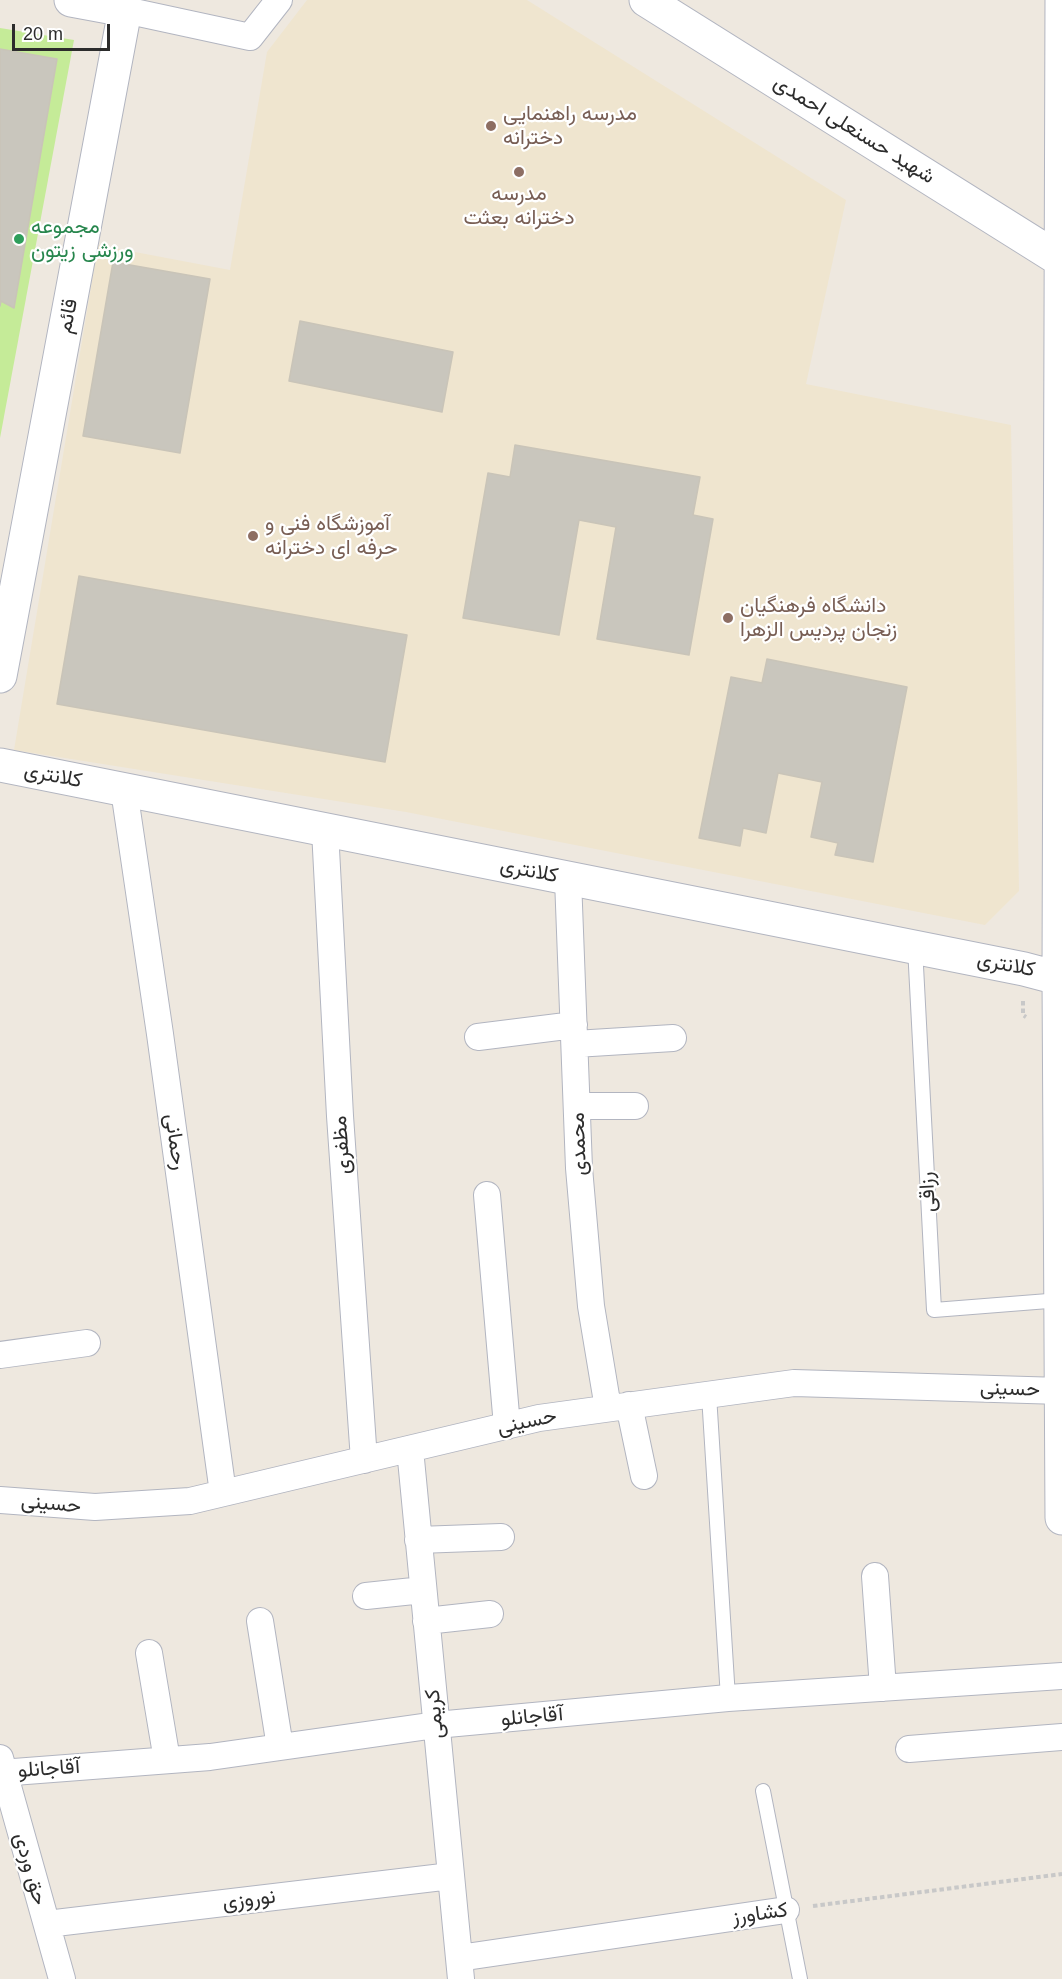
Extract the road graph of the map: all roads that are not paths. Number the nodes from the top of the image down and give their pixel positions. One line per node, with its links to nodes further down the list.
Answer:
1 (71, 0): 5 (main road)
2 (279, 0): 5 (street)
3 (646, 0): 6 (main road, شهید حسنعلی احمدی)
4 (1062, 0): 6 (main road)
5 (125, 10): 7 (main road, قائم)
6 (1062, 261): 13 (main road)
7 (0, 676)
8 (0, 765): 9 (main road, کلانتری)
9 (124, 790): 10 (main road, کلانتری); 30 (street, رحمانی)
10 (325, 830): 11 (main road, کلانتری); 28 (street, مظفری)
11 (568, 879): 12 (main road, کلانتری); 14 (street, محمدی)
12 (915, 947): 13 (main road, کلانتری); 20 (lane, رزاقی)
13 (1061, 977): 20 (main road)
14 (575, 1034): 15 (street); 16 (street); 17 (street, محمدی)
15 (478, 1037)
16 (673, 1038)
17 (578, 1106): 18 (street); 25 (street, محمدی)
18 (635, 1106)
19 (487, 1195): 26 (street)
20 (1060, 1300): 23 (main road)
21 (87, 1343): 22 (street)
22 (0, 1355)
23 (1061, 1391): 24 (street, حسینی); 32 (main road)
24 (709, 1395): 25 (street, حسینی); 44 (lane)
25 (618, 1407): 26 (street, حسینی); 29 (street, محمدی)
26 (507, 1426): 27 (street, حسینی)
27 (410, 1449): 28 (street, حسینی); 34 (street, کریمی)
28 (364, 1460): 30 (street, حسینی)
29 (644, 1476)
30 (223, 1493): 31 (street, حسینی)
31 (0, 1500)
32 (1062, 1518)
33 (501, 1537): 34 (street)
34 (418, 1540): 36 (street, کریمی)
35 (876, 1576): 43 (street)
36 (423, 1590): 37 (street); 39 (street, کریمی)
37 (366, 1596)
38 (490, 1614): 39 (street)
39 (426, 1621): 45 (street, کریمی)
40 (260, 1622): 47 (street)
41 (149, 1653): 49 (street)
42 (1062, 1676): 43 (street, آقاجانلو)
43 (883, 1688): 44 (street, آقاجانلو)
44 (728, 1698): 45 (street, آقاجانلو)
45 (436, 1725): 47 (street, آقاجانلو); 52 (street, کریمی)
46 (1062, 1737): 48 (street)
47 (280, 1747): 49 (street, آقاجانلو)
48 (909, 1749)
49 (167, 1760): 50 (street, آقاجانلو)
50 (1, 1768): 54 (street, حق وردی)
51 (763, 1791): 53 (lane)
52 (451, 1876): 54 (street, نوروزی); 55 (street, کریمی)
53 (786, 1910): 55 (street, کشاورز); 57 (lane)
54 (47, 1924): 56 (street, حق وردی)
55 (460, 1969)
56 (62, 1979)
57 (800, 1979)

